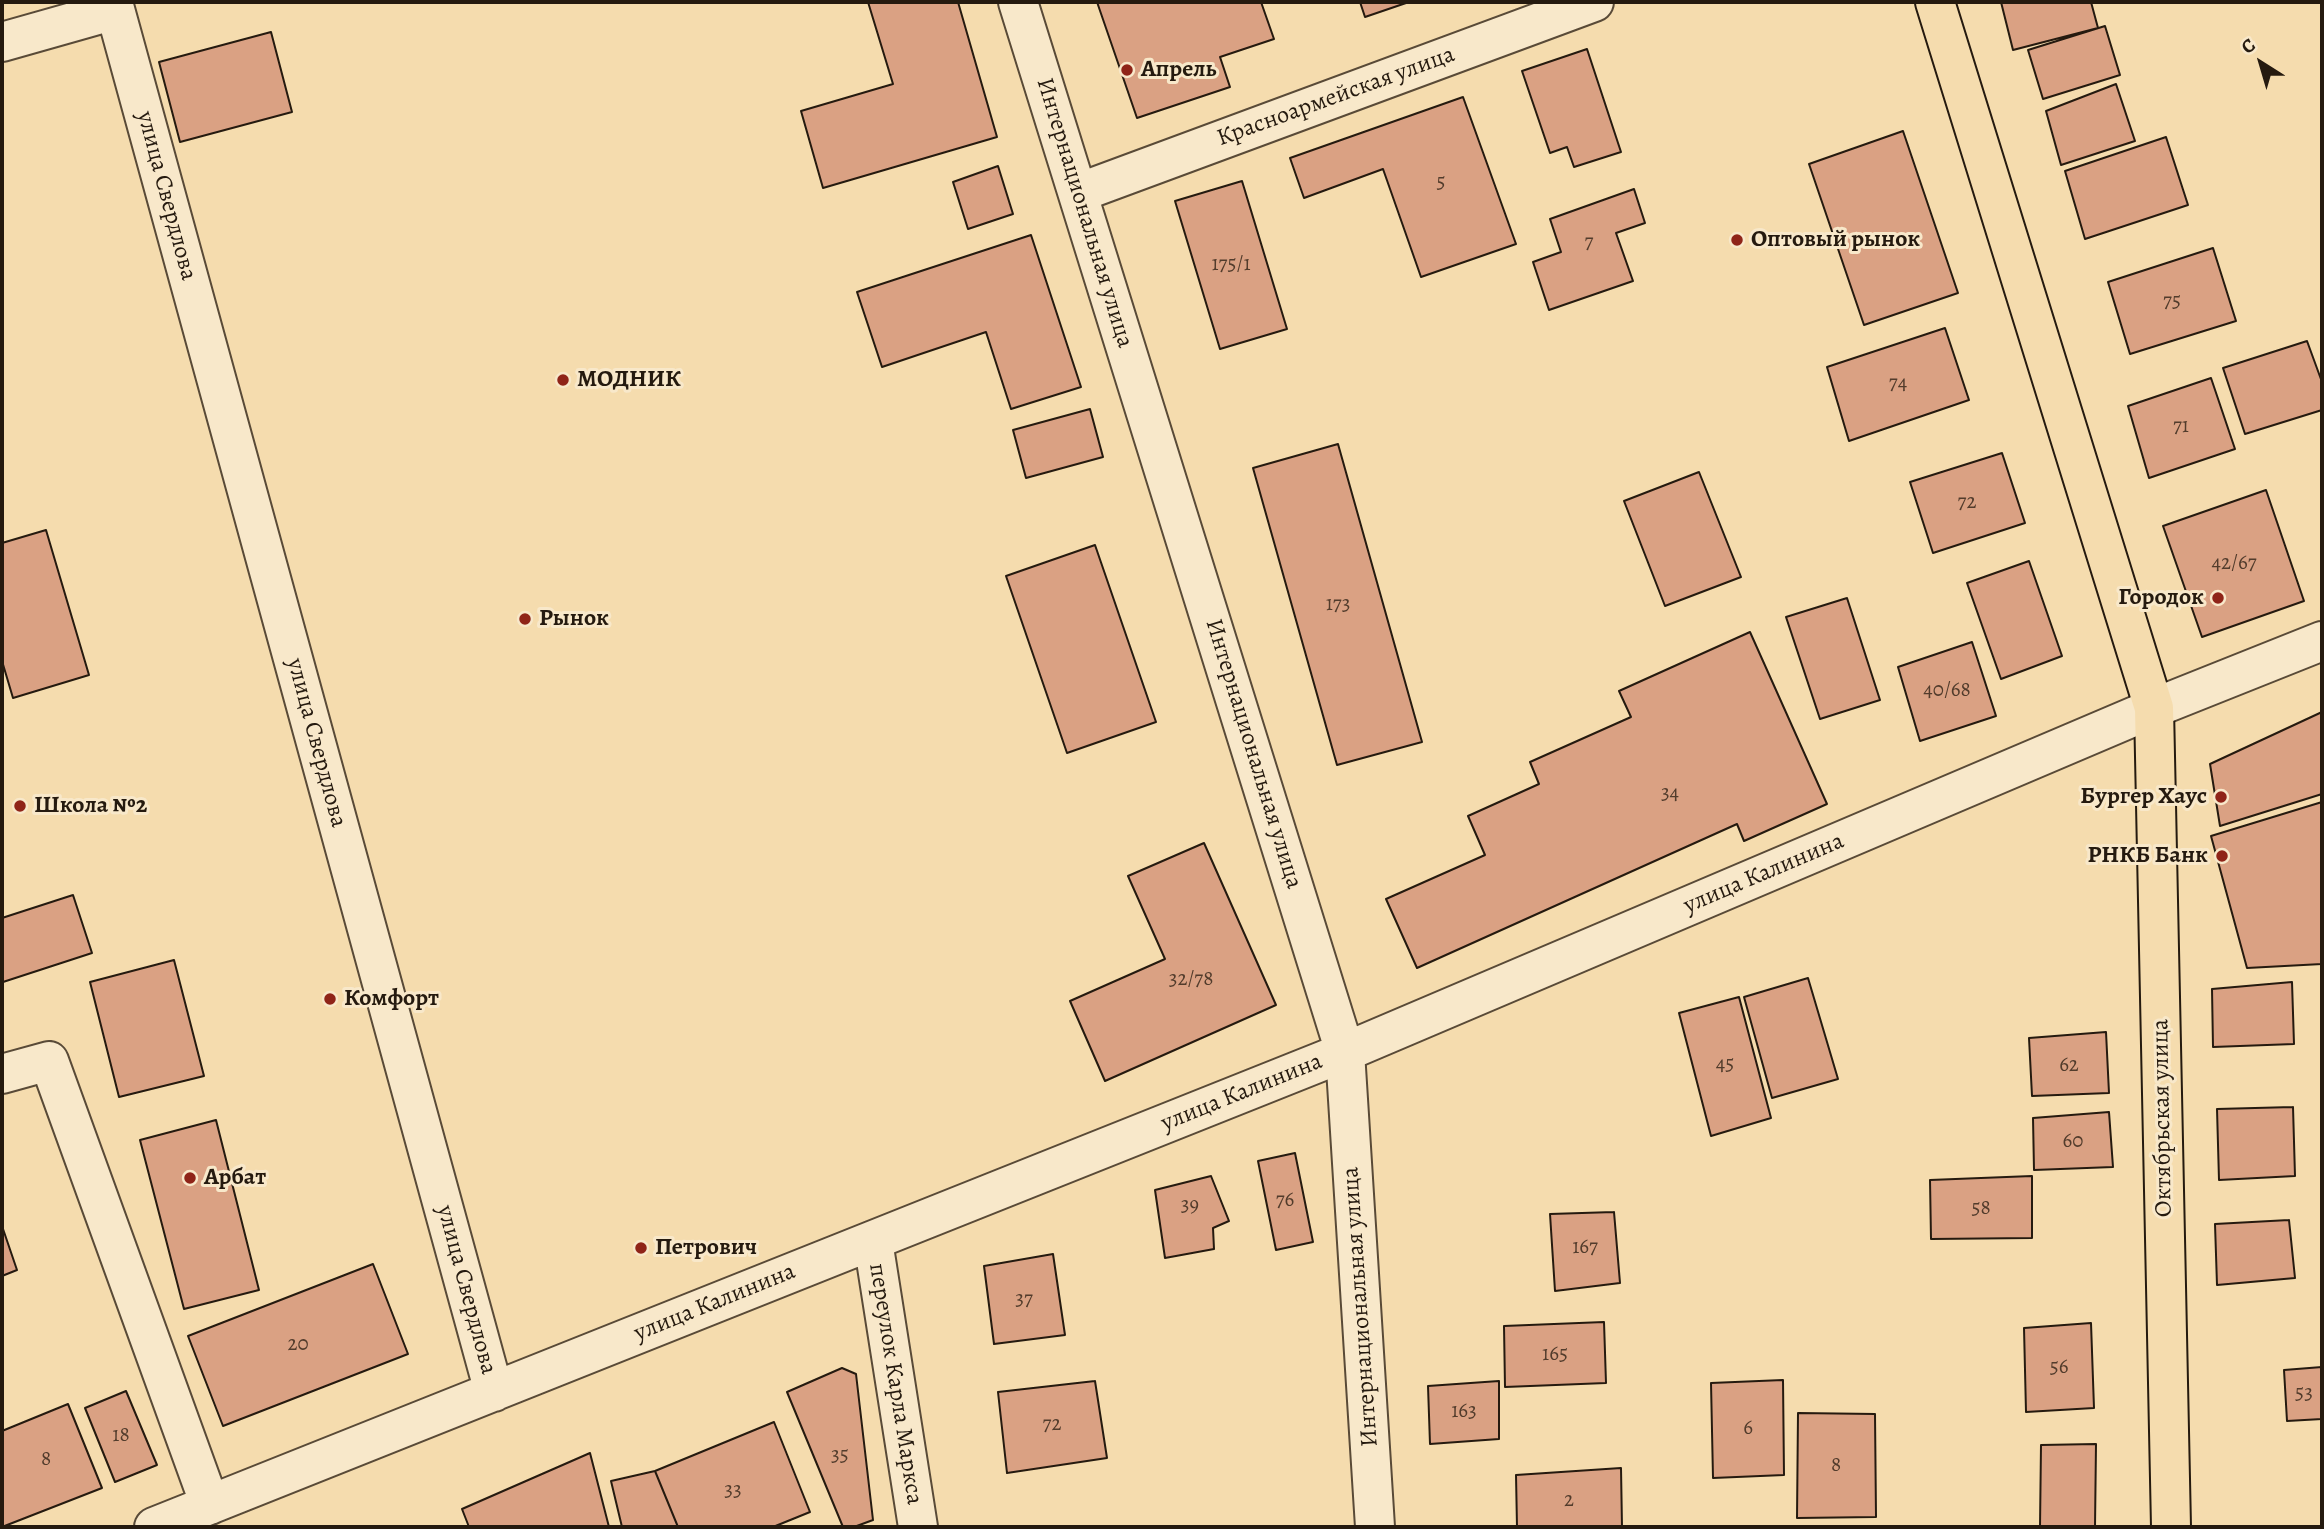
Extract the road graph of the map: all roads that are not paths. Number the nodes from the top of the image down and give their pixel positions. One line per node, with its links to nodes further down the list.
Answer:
1 (1018, 2): 6 (street, Интернациональная улица)
2 (1594, 2): 6 (street, Красноармейская улица)
3 (1936, 2): 8 (main road, Октябрьская улица)
4 (114, 6): 5 (street); 12 (street, улица Свердлова)
5 (2, 42)
6 (1078, 193): 9 (street, Интернациональная улица)
7 (2322, 641): 8 (street, улица Калинина)
8 (2154, 708): 9 (street, улица Калинина); 17 (main road, Октябрьская улица)
9 (1345, 1052): 11 (street, улица Калинина); 16 (street, Интернациональная улица)
10 (2, 1074): 13 (street)
11 (873, 1241): 12 (street, улица Калинина); 15 (street, переулок Карла Маркса)
12 (494, 1392): 13 (street, улица Калинина)
13 (210, 1505): 14 (street, улица Калинина)
14 (154, 1527)
15 (918, 1527)
16 (1375, 1527)
17 (2171, 1527)

